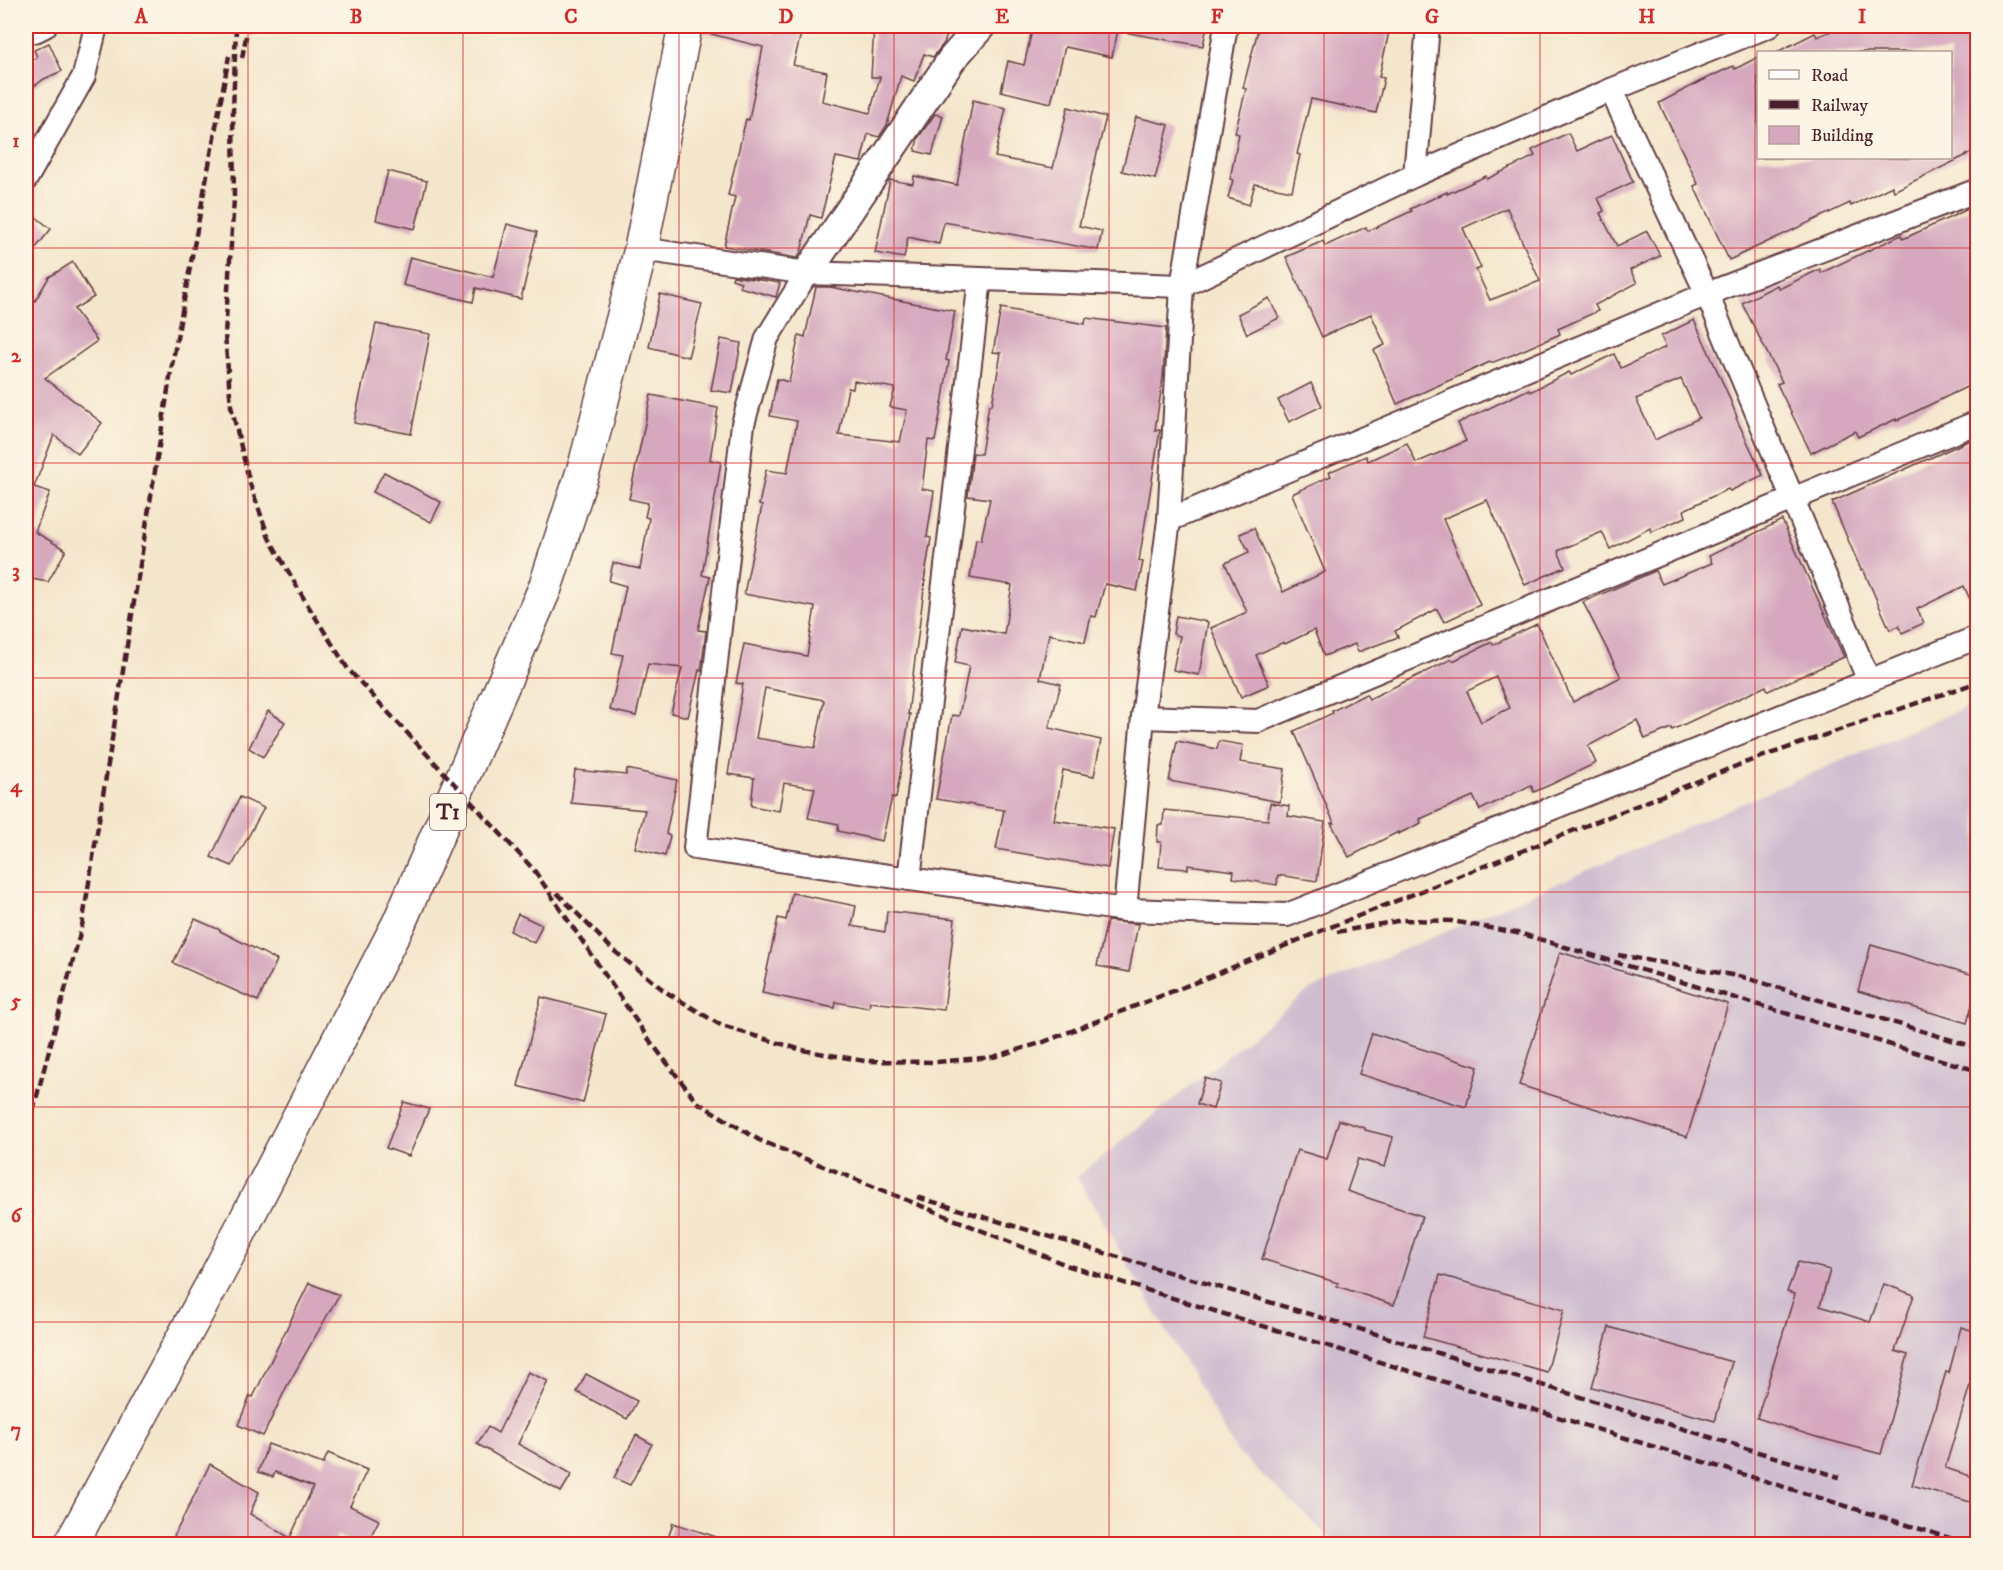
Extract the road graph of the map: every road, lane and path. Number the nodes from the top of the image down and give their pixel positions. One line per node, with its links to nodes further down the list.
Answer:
1 (45, 26): 8 (street)
2 (96, 26): 11 (street)
3 (685, 26): 13 (highway, T1)
4 (981, 26): 14 (street)
5 (1226, 26): 16 (street)
6 (1428, 26): 10 (street)
7 (1769, 26): 9 (street)
8 (26, 32)
9 (1611, 90): 10 (street); 17 (street)
10 (1415, 175): 16 (street)
11 (26, 179)
12 (1977, 190): 17 (street)
13 (641, 249): 14 (street); 26 (highway, T1)
14 (807, 273): 15 (street); 24 (street)
15 (980, 279): 16 (street); 24 (street)
16 (1182, 286): 20 (street)
17 (1707, 294): 19 (street); 20 (street)
18 (1977, 422): 19 (street)
19 (1791, 498): 22 (street); 23 (street)
20 (1169, 520): 23 (street)
21 (1977, 637): 22 (street)
22 (1869, 681): 25 (street)
23 (1143, 717): 25 (street)
24 (909, 879): 25 (street)
25 (1125, 910)
26 (71, 1545)

